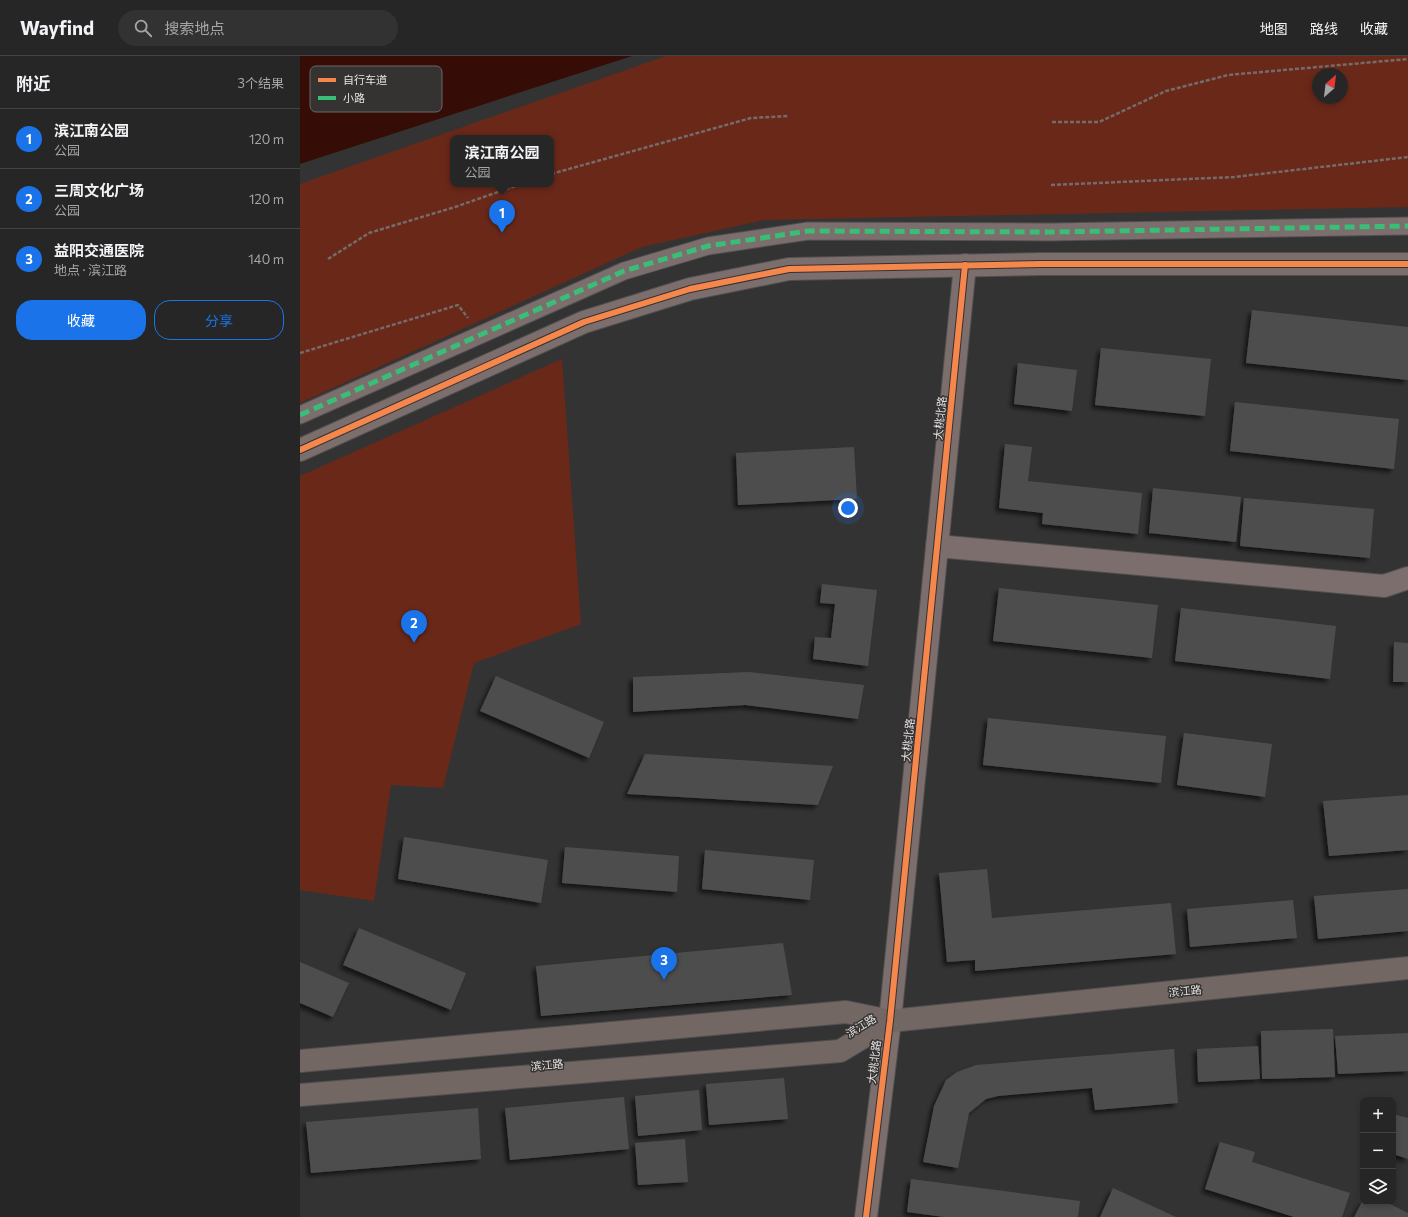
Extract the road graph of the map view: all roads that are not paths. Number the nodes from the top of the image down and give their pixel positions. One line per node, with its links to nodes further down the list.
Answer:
1 (1408, 226): 4 (street)
2 (1408, 264): 3 (street)
3 (965, 265): 5 (street); 6 (street, 大桃北路)
4 (300, 415)
5 (300, 450)
6 (937, 546): 7 (street); 9 (street, 大桃北路)
7 (1408, 578)
8 (1408, 968): 9 (main road, 滨江路)
9 (890, 1021): 10 (main road, 滨江路); 11 (main road, 滨江路); 12 (street, 大桃北路)
10 (300, 1061)
11 (300, 1095)
12 (866, 1217)

